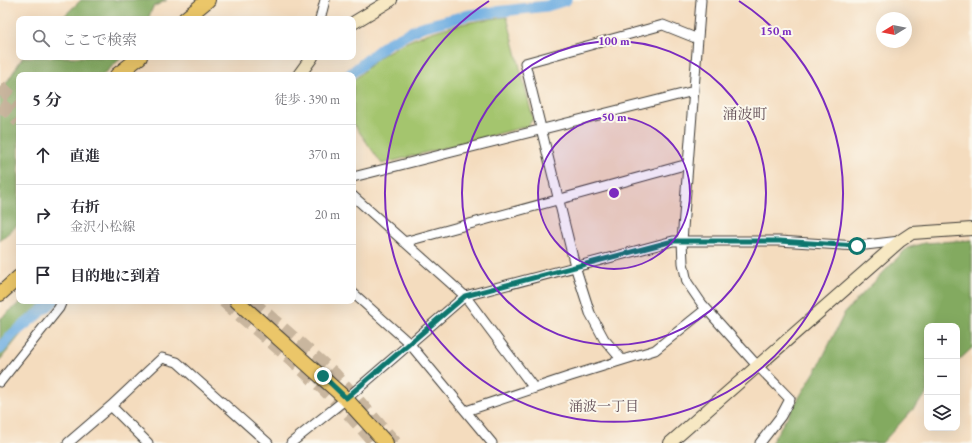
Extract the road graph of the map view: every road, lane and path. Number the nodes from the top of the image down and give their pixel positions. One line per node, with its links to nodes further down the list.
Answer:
1 (208, 0): 5 (main road)
2 (325, 0): 6 (street)
3 (391, 0): 7 (street)
4 (700, 0): 8 (street)
5 (189, 16)
6 (321, 16)
7 (356, 21)
8 (698, 39): 13 (street); 14 (street)
9 (136, 60): 11 (main road)
10 (310, 60): 12 (street)
11 (121, 72)
12 (301, 72)
13 (694, 90): 14 (street); 15 (street)
14 (541, 129): 16 (street); 18 (street)
15 (688, 164): 18 (street); 20 (street)
16 (356, 176)
17 (356, 199): 22 (street)
18 (558, 199): 22 (street); 23 (street)
19 (972, 228): 21 (street)
20 (682, 241): 21 (street); 23 (street); 30 (street)
21 (900, 241): 33 (street)
22 (404, 242): 27 (street)
23 (575, 266): 27 (street); 32 (street)
24 (16, 281): 25 (main road)
25 (0, 294)
26 (356, 296): 31 (street)
27 (465, 296): 31 (street); 35 (street)
28 (61, 304): 34 (street)
29 (240, 304): 36 (main road)
30 (706, 310): 32 (street); 33 (street)
31 (409, 343): 36 (street); 38 (street)
32 (622, 360): 35 (street)
33 (758, 364): 45 (street); 46 (street)
34 (0, 382)
35 (534, 388): 38 (street)
36 (346, 398): 42 (street); 43 (main road)
37 (111, 406): 39 (street); 40 (street); 41 (street)
38 (466, 411): 44 (street)
39 (68, 443)
40 (148, 443)
41 (268, 443)
42 (291, 443)
43 (386, 443)
44 (492, 443)
45 (670, 443)
46 (760, 443)

